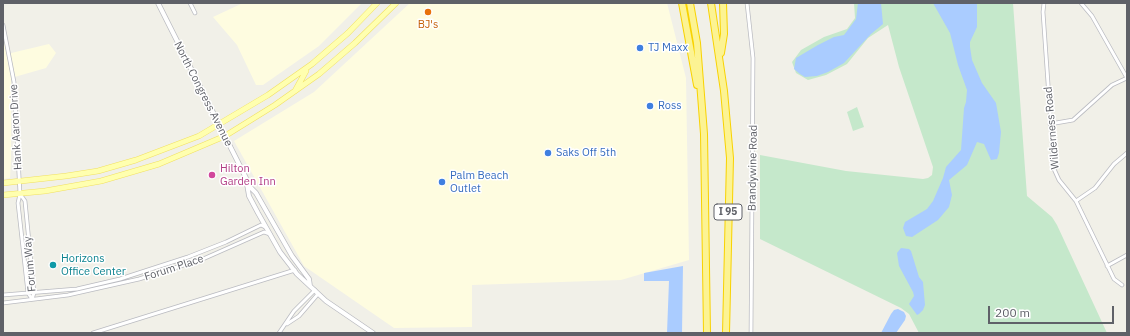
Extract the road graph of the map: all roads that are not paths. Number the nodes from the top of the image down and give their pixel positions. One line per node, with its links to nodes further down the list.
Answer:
1 (158, 3): 19 (street, North Congress Avenue)
2 (191, 3): 12 (street)
3 (377, 3): 15 (main road)
4 (396, 3): 17 (main road)
5 (682, 3): 20 (highway)
6 (690, 3): 20 (highway, I 95)
7 (711, 3): 14 (highway, I 95)
8 (723, 3): 14 (highway)
9 (746, 3): 50 (street, Brandywine Road)
10 (1044, 3): 18 (street, Wilderness Road)
11 (1081, 3): 16 (street)
12 (196, 13)
13 (3, 25): 23 (street, Hank Aaron Drive)
14 (719, 60): 49 (highway, I 95)
15 (312, 64): 17 (main road); 19 (main road)
16 (1127, 78): 18 (street)
17 (295, 91): 21 (main road)
18 (1050, 124): 28 (street, Wilderness Road)
19 (219, 125): 21 (street, North Congress Avenue); 23 (main road)
20 (704, 134): 48 (highway, I 95)
21 (225, 136): 25 (street, North Congress Avenue); 26 (main road)
22 (1127, 153): 28 (street)
23 (18, 182): 24 (main road); 26 (street, Forum Way)
24 (3, 183)
25 (248, 185): 29 (street, North Congress Avenue); 30 (street, North Congress Avenue)
26 (20, 194): 27 (main road); 38 (street, Forum Way); 39 (street, Forum Way)
27 (3, 195)
28 (1076, 200): 33 (street, Wilderness Road)
29 (266, 227): 30 (street); 31 (street, North Congress Avenue); 39 (street, Forum Place)
30 (278, 232): 36 (street, North Congress Avenue)
31 (271, 234): 34 (street, North Congress Avenue); 42 (street, Forum Place)
32 (1127, 256): 33 (street)
33 (1107, 266): 35 (street, Wilderness Road)
34 (294, 270): 36 (street, North Congress Avenue); 45 (street)
35 (1122, 285)
36 (310, 286): 37 (street, North Congress Avenue)
37 (314, 290): 41 (street, North Congress Avenue); 44 (street)
38 (28, 293): 39 (street, Forum Place); 40 (street, Forum Place); 42 (street, Forum Way)
39 (34, 293): 42 (street, Forum Way)
40 (3, 294)
41 (318, 294): 44 (street); 47 (street, North Congress Avenue)
42 (32, 300): 43 (street, Forum Place)
43 (3, 302)
44 (286, 325): 46 (street)
45 (93, 333)
46 (279, 333)
47 (373, 333)
48 (707, 333)
49 (726, 333)
50 (751, 333)

